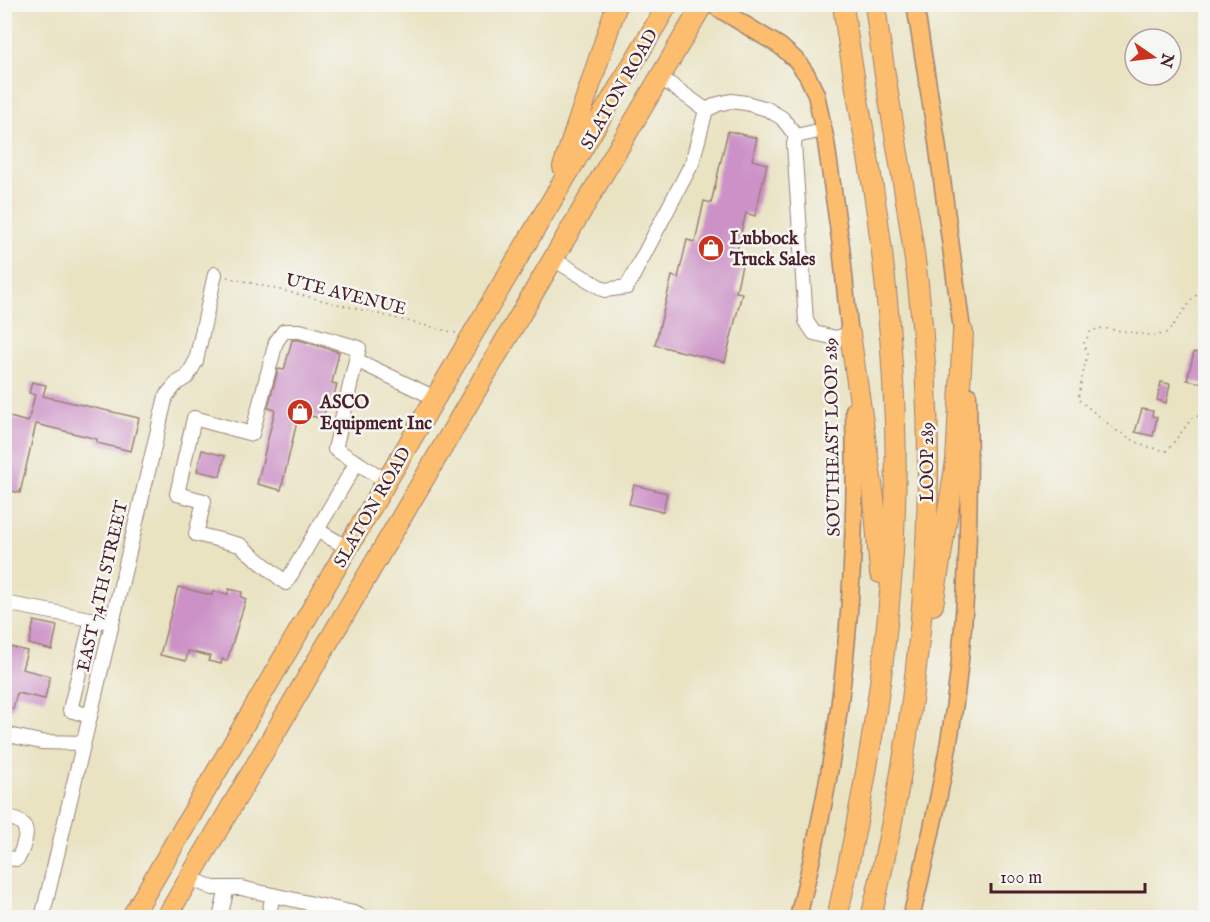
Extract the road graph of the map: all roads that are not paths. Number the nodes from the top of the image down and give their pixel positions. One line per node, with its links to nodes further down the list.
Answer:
1 (617, 4): 12 (highway)
2 (668, 4): 12 (highway, SLATON ROAD)
3 (703, 4): 8 (highway, SLATON ROAD)
4 (711, 4): 10 (main road, SOUTHEAST LOOP 289)
5 (843, 4): 33 (highway, LOOP 289)
6 (875, 4): 28 (highway, LOOP 289)
7 (915, 4): 15 (main road)
8 (660, 77): 9 (street); 13 (highway, SLATON ROAD)
9 (706, 110): 11 (street); 13 (street)
10 (823, 130): 11 (street); 16 (main road, SOUTHEAST LOOP 289)
11 (796, 136): 16 (street)
12 (533, 234): 18 (highway, SLATON ROAD)
13 (553, 259): 23 (highway, SLATON ROAD)
14 (216, 274): 26 (street, EAST 74TH STREET)
15 (963, 332): 28 (highway); 46 (main road)
16 (850, 334): 33 (highway); 43 (main road, SOUTHEAST LOOP 289)
17 (356, 360): 18 (street); 19 (street); 21 (street)
18 (435, 398): 20 (highway, SLATON ROAD)
19 (357, 462): 20 (street); 21 (street)
20 (387, 481): 22 (highway, SLATON ROAD)
21 (317, 530): 22 (street)
22 (352, 541): 23 (highway); 39 (highway, SLATON ROAD)
23 (381, 552): 34 (highway, SLATON ROAD)
24 (4, 603): 25 (street)
25 (92, 619): 26 (street); 27 (street)
26 (112, 624): 27 (street, EAST 74TH STREET)
27 (90, 716): 30 (street, EAST 74TH STREET)
28 (911, 717): 45 (highway, LOOP 289)
29 (4, 734): 30 (street)
30 (83, 743): 38 (street, EAST 74TH STREET)
31 (4, 816): 32 (street)
32 (4, 858)
33 (849, 866): 44 (highway, LOOP 289)
34 (190, 878): 35 (street); 40 (highway, SLATON ROAD)
35 (227, 888): 36 (street); 41 (street)
36 (273, 895): 37 (street); 42 (street)
37 (357, 916)
38 (42, 918)
39 (131, 918)
40 (166, 918)
41 (220, 918)
42 (268, 918)
43 (798, 918)
44 (837, 918)
45 (871, 918)
46 (911, 918)

